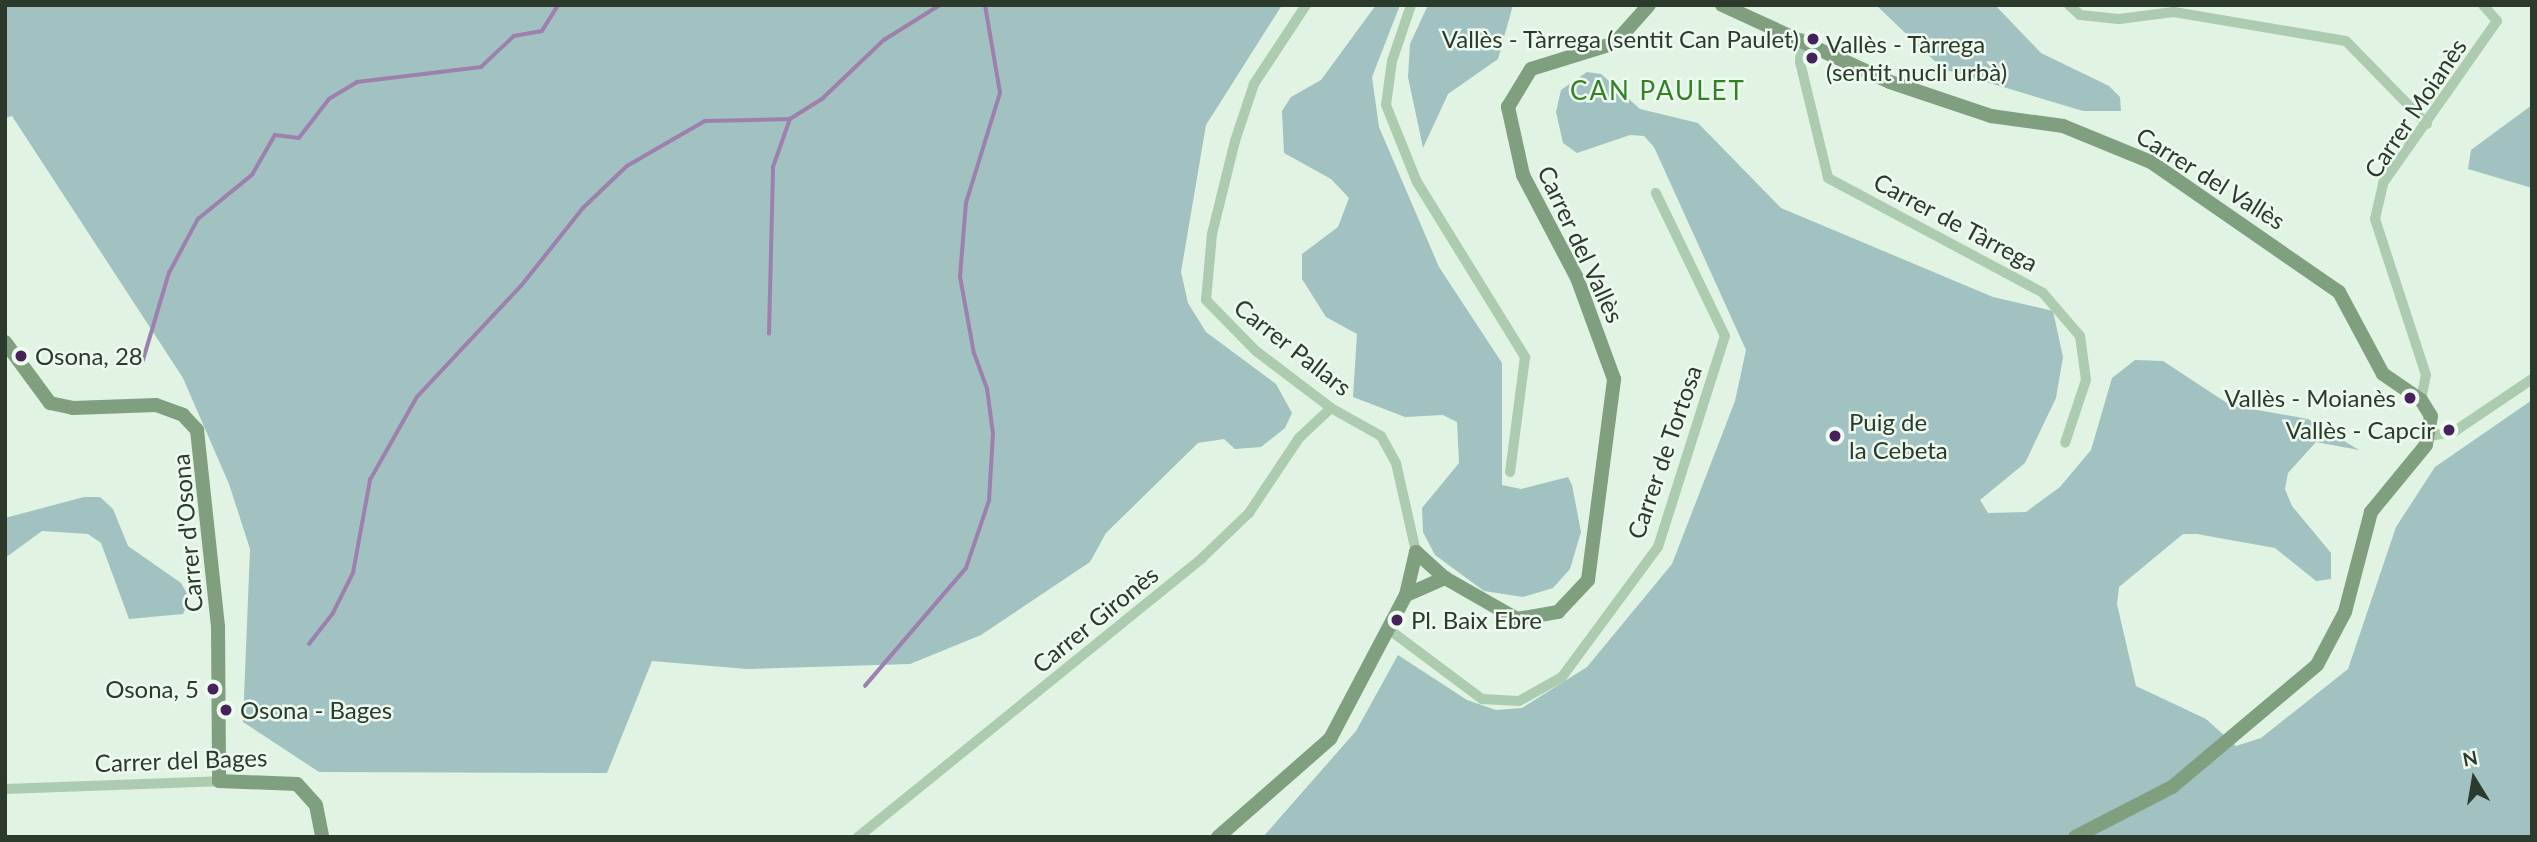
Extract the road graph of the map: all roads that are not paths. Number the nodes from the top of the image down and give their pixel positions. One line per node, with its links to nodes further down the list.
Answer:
1 (1306, 5): 13 (street, Carrer Pallars)
2 (1411, 5): 16 (street)
3 (1649, 5): 18 (street, Carrer del Vallès)
4 (1722, 5): 7 (street, Carrer del Vallès)
5 (2069, 5): 8 (street)
6 (2483, 5): 8 (street, Carrer Moianès)
7 (1802, 38): 12 (street, Carrer del Vallès); 15 (street, Carrer de Tàrrega)
8 (2427, 124): 12 (street, Carrer Moianès)
9 (1657, 193): 20 (street, Carrer de Tortosa)
10 (5, 342): 21 (street, Carrer d'Osona)
11 (2532, 379): 14 (street)
12 (2421, 400): 14 (street)
13 (1331, 408): 17 (street, Carrer Pallars); 24 (street, Carrer Gironès)
14 (2430, 436): 26 (street)
15 (2065, 443)
16 (1510, 472)
17 (1416, 552): 18 (street, Carrer del Vallès); 19 (street)
18 (1445, 578): 19 (street)
19 (1406, 595): 20 (street)
20 (1387, 628): 25 (street)
21 (219, 781): 22 (street, Carrer del Bages); 23 (street, Carrer del Bages)
22 (5, 789)
23 (322, 837)
24 (859, 837)
25 (1218, 837)
26 (2075, 837)

